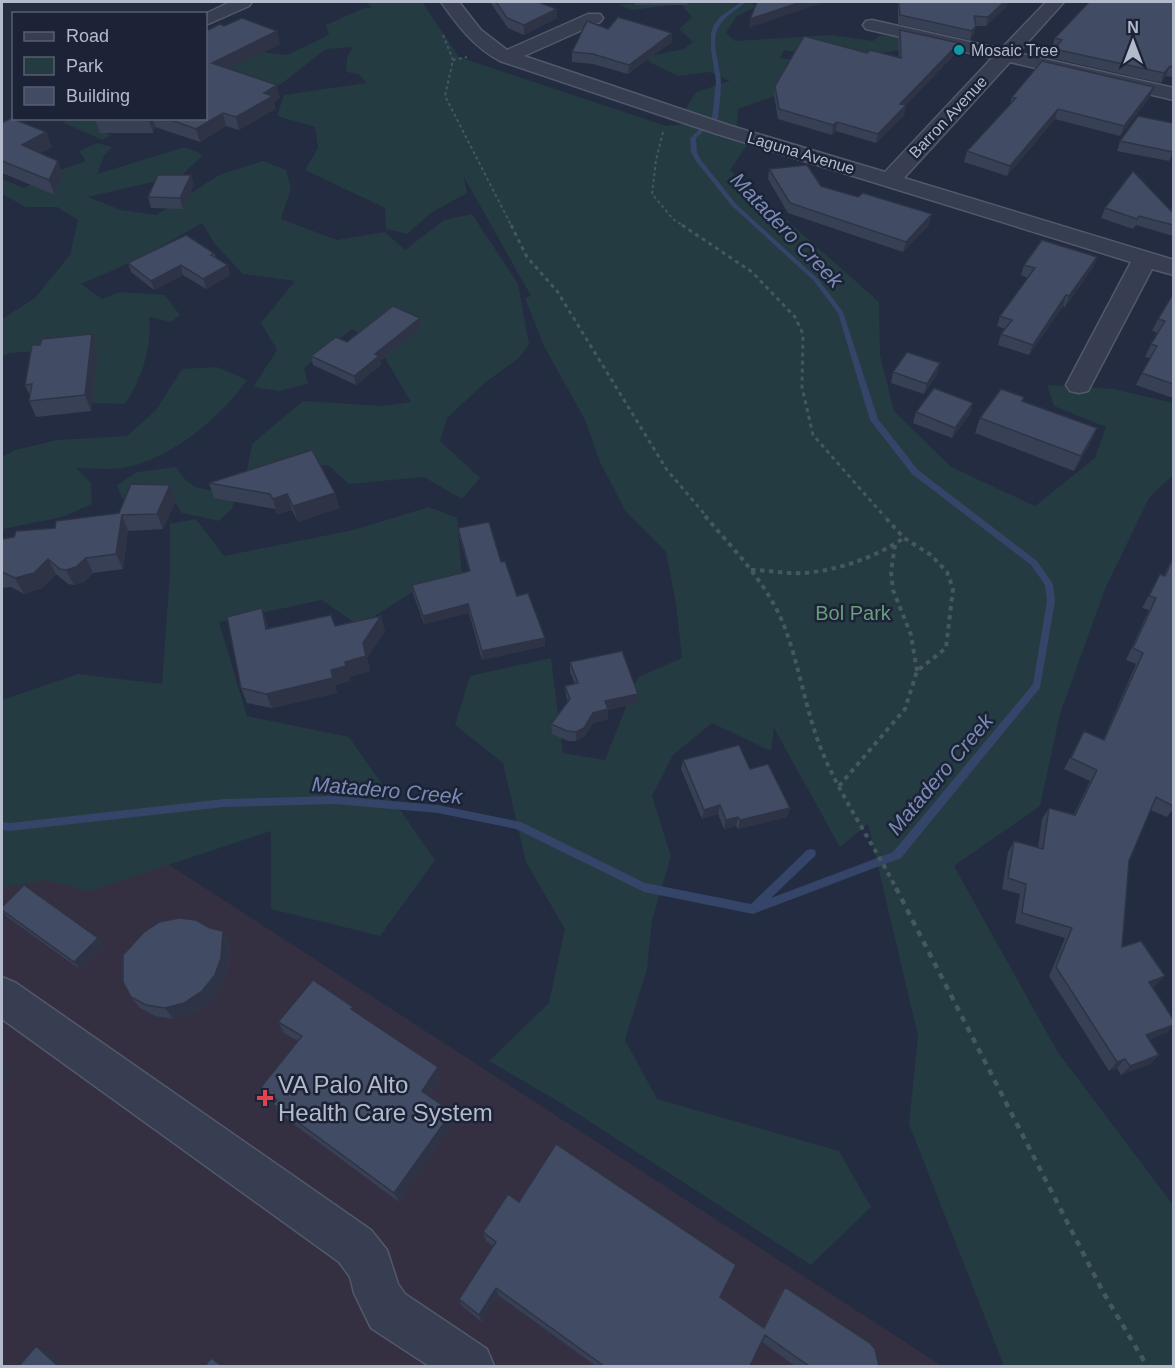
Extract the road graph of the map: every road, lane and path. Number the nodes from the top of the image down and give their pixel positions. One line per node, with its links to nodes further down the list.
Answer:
1 (243, 2): 5 (street)
2 (450, 2): 9 (street, Laguna Avenue)
3 (1054, 2): 8 (street, Barron Avenue)
4 (594, 18): 9 (street)
5 (207, 20)
6 (872, 25): 8 (street)
7 (439, 28): 18 (path)
8 (1005, 56): 10 (street); 12 (street, Barron Avenue)
9 (507, 57): 11 (street, Laguna Avenue)
10 (1173, 94)
11 (688, 118): 12 (street, Laguna Avenue); 16 (path)
12 (890, 180): 13 (street, Laguna Avenue)
13 (1145, 259): 14 (street, Laguna Avenue); 15 (street)
14 (1173, 268)
15 (1079, 385)
16 (904, 538): 17 (path); 19 (path)
17 (895, 545): 18 (path); 19 (path)
18 (751, 570): 20 (path)
19 (917, 671): 20 (path)
20 (838, 786): 23 (path)
21 (2, 996): 22 (street)
22 (470, 1366)
23 (1147, 1366)

